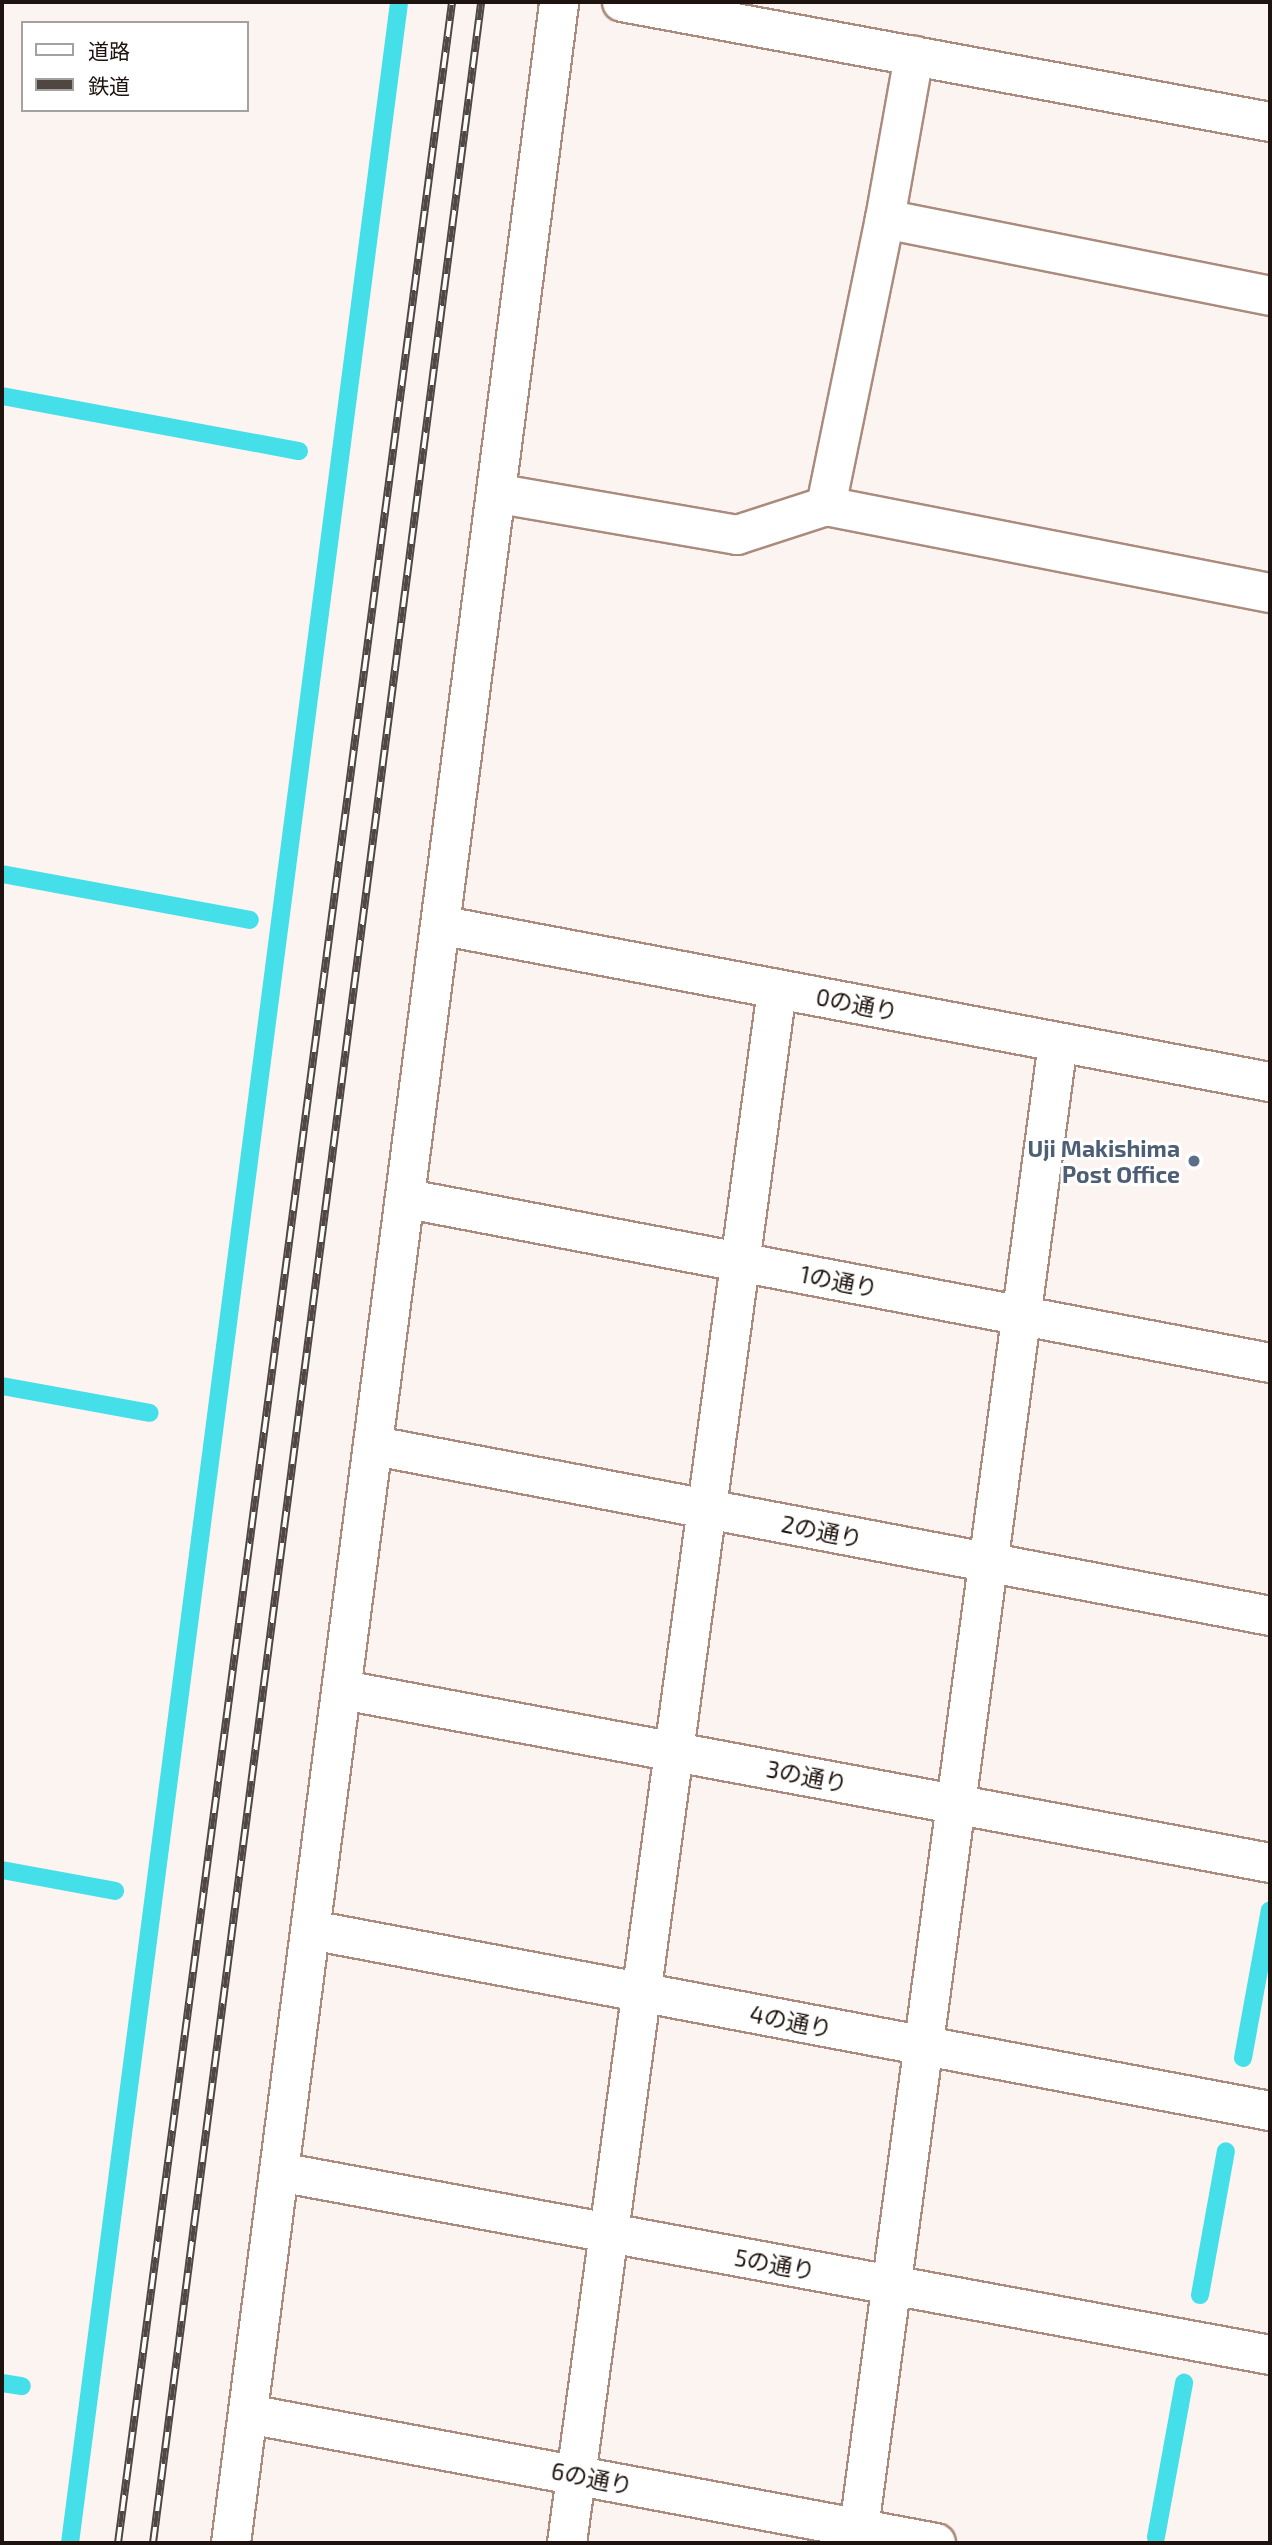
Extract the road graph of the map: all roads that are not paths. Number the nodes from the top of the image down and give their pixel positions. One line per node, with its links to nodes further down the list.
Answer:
1 (559, 2): 7 (street)
2 (622, 2): 3 (street)
3 (914, 56): 4 (street); 5 (street)
4 (1270, 122)
5 (885, 219): 6 (street); 8 (street)
6 (1270, 296)
7 (500, 494): 8 (street); 10 (street)
8 (826, 506): 9 (street)
9 (1270, 593)
10 (444, 926): 11 (street, 0の通り); 14 (street)
11 (777, 989): 12 (street, 0の通り); 15 (street)
12 (1058, 1042): 13 (street, 0の通り); 16 (street)
13 (1270, 1083)
14 (408, 1199): 15 (street, 1の通り); 18 (street)
15 (740, 1262): 16 (street, 1の通り); 19 (street)
16 (1021, 1316): 17 (street, 1の通り); 20 (street)
17 (1270, 1363)
18 (374, 1446): 19 (street, 2の通り); 22 (street)
19 (706, 1509): 20 (street, 2の通り); 23 (street)
20 (988, 1562): 21 (street, 2の通り); 24 (street)
21 (1270, 1616)
22 (343, 1690): 23 (street, 3の通り); 26 (street)
23 (674, 1751): 24 (street, 3の通り); 27 (street)
24 (956, 1804): 25 (street, 3の通り); 28 (street)
25 (1270, 1863)
26 (311, 1930): 27 (street, 4の通り); 30 (street)
27 (641, 1993): 28 (street, 4の通り); 31 (street)
28 (923, 2046): 29 (street, 4の通り); 32 (street)
29 (1270, 2112)
30 (279, 2172): 31 (street, 5の通り); 34 (street)
31 (608, 2233): 32 (street, 5の通り); 35 (street)
32 (891, 2285): 33 (street, 5の通り); 36 (street)
33 (1270, 2355)
34 (248, 2414): 35 (street, 6の通り); 37 (street)
35 (576, 2475): 36 (street, 6の通り); 38 (street)
36 (858, 2536): 39 (street, 6の通り)
37 (231, 2543)
38 (567, 2543)
39 (936, 2543)

